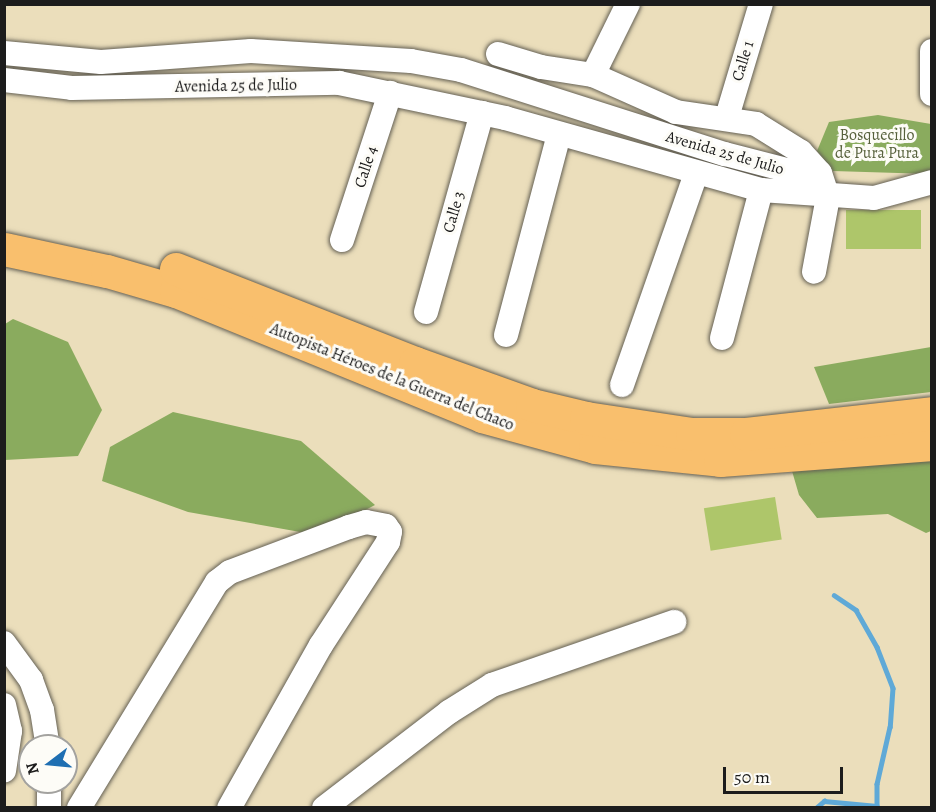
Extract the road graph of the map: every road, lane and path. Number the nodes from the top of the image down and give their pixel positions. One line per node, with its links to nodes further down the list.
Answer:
1 (628, 4): 6 (street)
2 (761, 4): 11 (street, Calle 1)
3 (932, 51): 9 (street)
4 (4, 53): 16 (street, Avenida 25 de Julio)
5 (498, 54): 6 (street)
6 (593, 75): 11 (street)
7 (4, 80): 8 (street, Avenida 25 de Julio)
8 (390, 93): 10 (street, Avenida 25 de Julio); 18 (street, Calle 4)
9 (932, 94)
10 (482, 113): 12 (street, Avenida 25 de Julio); 21 (street, Calle 3)
11 (727, 117): 16 (street)
12 (559, 134): 13 (street, Avenida 25 de Julio); 22 (street)
13 (696, 174): 15 (street, Avenida 25 de Julio); 24 (street)
14 (932, 182): 16 (street)
15 (761, 190): 16 (street, Avenida 25 de Julio); 23 (street)
16 (828, 197): 20 (street)
17 (4, 226): 25 (highway, Autopista Héroes de la Guerra del Chaco)
18 (342, 240)
19 (4, 249): 26 (highway, Autopista Héroes de la Guerra del Chaco)
20 (814, 272)
21 (426, 312)
22 (506, 335)
23 (722, 338)
24 (622, 385)
25 (932, 413)
26 (932, 444)
27 (674, 622): 34 (street)
28 (4, 643): 30 (street)
29 (4, 705): 31 (street)
30 (46, 734)
31 (4, 771)
32 (79, 807): 33 (street)
33 (229, 807)
34 (324, 807)

